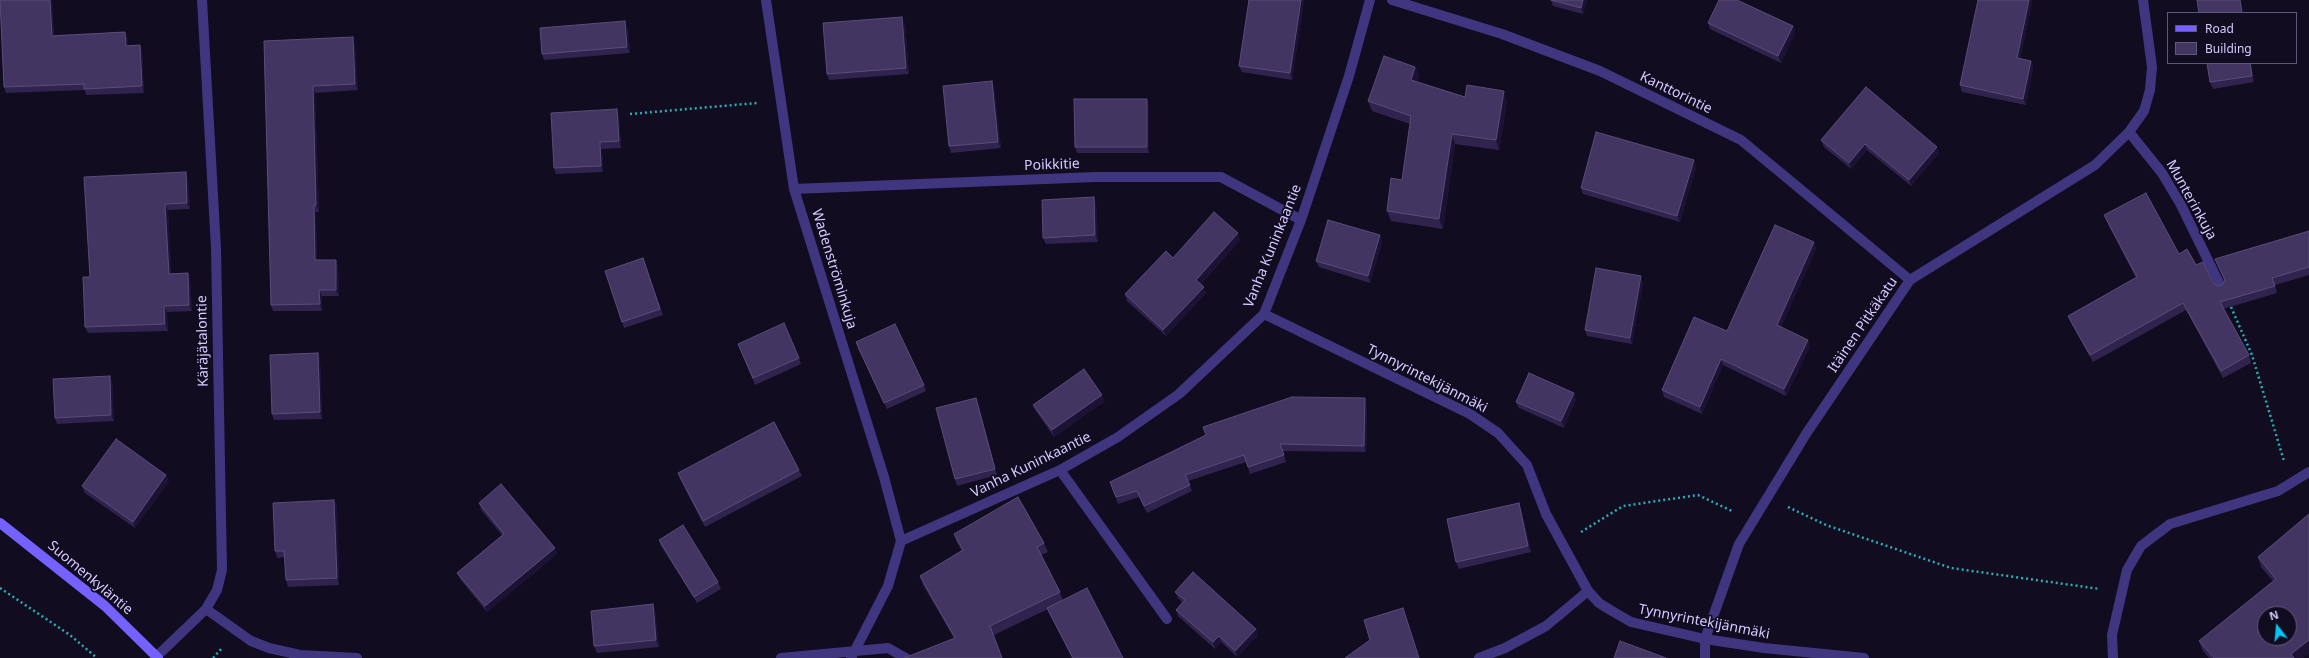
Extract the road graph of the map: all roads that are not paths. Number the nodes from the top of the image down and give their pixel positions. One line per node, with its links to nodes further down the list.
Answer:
1 (202, 0): 17 (street, Käräjätalontie)
2 (766, 0): 7 (street, Wadenströminkuja)
3 (1370, 0): 8 (street, Vanha Kuninkaantie)
4 (1392, 0): 9 (street, Kanttorintie)
5 (2143, 0): 6 (street, Itäinen Pitkäkatu)
6 (2129, 132): 9 (street, Itäinen Pitkäkatu); 10 (street, Munterinkuja)
7 (794, 189): 8 (street, Poikkitie); 15 (street, Wadenströminkuja)
8 (1301, 220): 11 (street, Vanha Kuninkaantie)
9 (1910, 280): 19 (street, Itäinen Pitkäkatu)
10 (2221, 287)
11 (1264, 314): 12 (street, Vanha Kuninkaantie); 16 (street, Tynnyrintekijänmäki)
12 (1060, 470): 15 (street, Vanha Kuninkaantie); 18 (street)
13 (2309, 472): 28 (street)
14 (0, 523): 21 (street, Suomenkyläntie)
15 (901, 541): 20 (street)
16 (1588, 591): 19 (street, Tynnyrintekijänmäki); 25 (street)
17 (206, 608): 21 (street, Käräjätalontie); 22 (street)
18 (1167, 619)
19 (1704, 639): 26 (street, Itäinen Pitkäkatu); 27 (street, Tynnyrintekijänmäki)
20 (852, 655): 23 (street); 24 (street)
21 (158, 657)
22 (357, 658)
23 (780, 658)
24 (906, 658)
25 (1479, 658)
26 (1705, 658)
27 (1864, 658)
28 (2113, 658)

